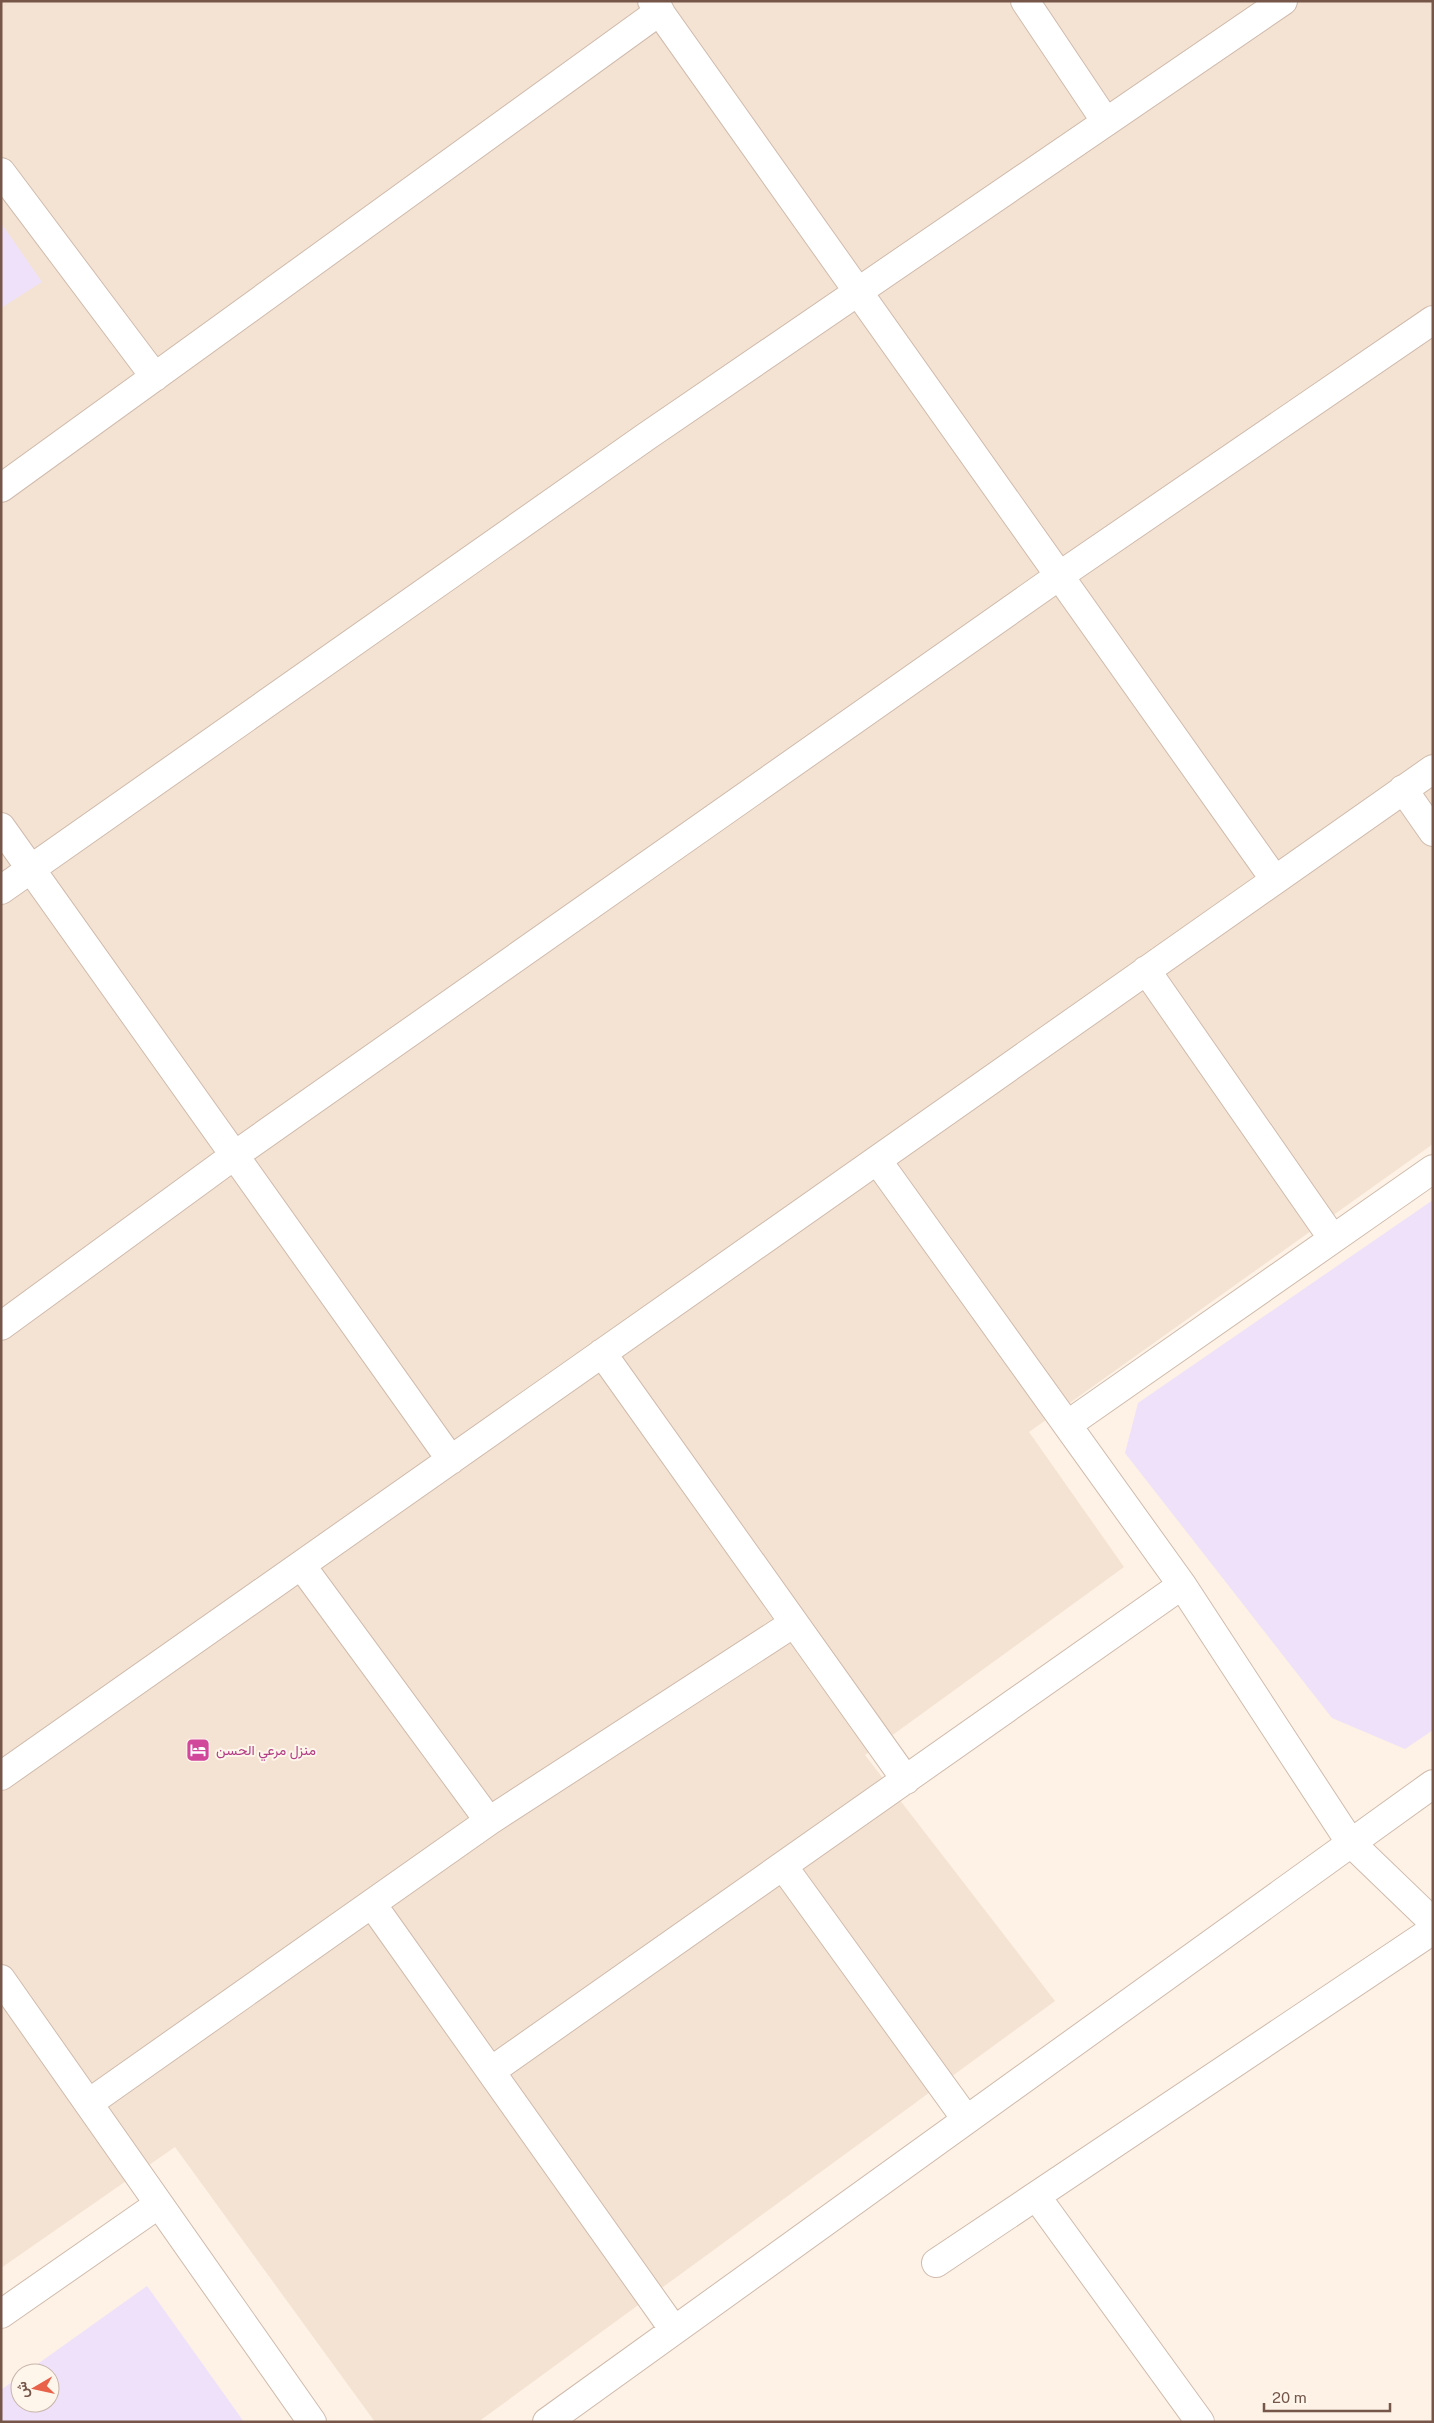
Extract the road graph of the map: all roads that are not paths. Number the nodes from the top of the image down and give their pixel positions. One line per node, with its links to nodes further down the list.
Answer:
1 (1025, 1): 4 (street)
2 (1283, 1): 4 (street)
3 (656, 6): 6 (street); 8 (street)
4 (1106, 122): 6 (street)
5 (1, 172): 8 (street)
6 (858, 292): 10 (street); 15 (street)
7 (1433, 320): 10 (street)
8 (155, 377): 9 (street)
9 (1, 488)
10 (1059, 576): 16 (street); 19 (street)
11 (1433, 769): 12 (street)
12 (1403, 789): 14 (street); 16 (street)
13 (1, 827): 15 (street)
14 (1433, 832)
15 (31, 869): 17 (street); 19 (street)
16 (1275, 880): 18 (street)
17 (1, 890)
18 (1146, 970): 20 (street); 22 (street)
19 (235, 1155): 23 (street); 26 (street)
20 (877, 1160): 24 (street); 25 (street)
21 (1433, 1169): 22 (street)
22 (1333, 1239): 25 (street)
23 (1, 1326)
24 (602, 1353): 26 (street); 29 (street)
25 (1067, 1425): 28 (street)
26 (451, 1460): 27 (street)
27 (302, 1565): 30 (street); 33 (street)
28 (1182, 1585): 31 (street); 34 (street)
29 (794, 1623): 31 (street); 33 (street)
30 (1, 1776)
31 (906, 1780): 35 (street)
32 (1433, 1784): 34 (street)
33 (489, 1821): 36 (street)
34 (1350, 1842): 37 (street); 42 (street)
35 (783, 1866): 40 (street); 42 (street)
36 (372, 1904): 40 (street); 41 (street)
37 (1433, 1922)
38 (1433, 1930): 43 (street)
39 (1, 1979): 41 (street)
40 (490, 2071): 47 (street)
41 (88, 2103): 44 (street)
42 (966, 2119): 47 (street)
43 (1036, 2196): 45 (street); 50 (street)
44 (158, 2204): 46 (street); 48 (street)
45 (936, 2263)
46 (1, 2314)
47 (674, 2330): 49 (street)
48 (312, 2422)
49 (547, 2422)
50 (1200, 2422)

